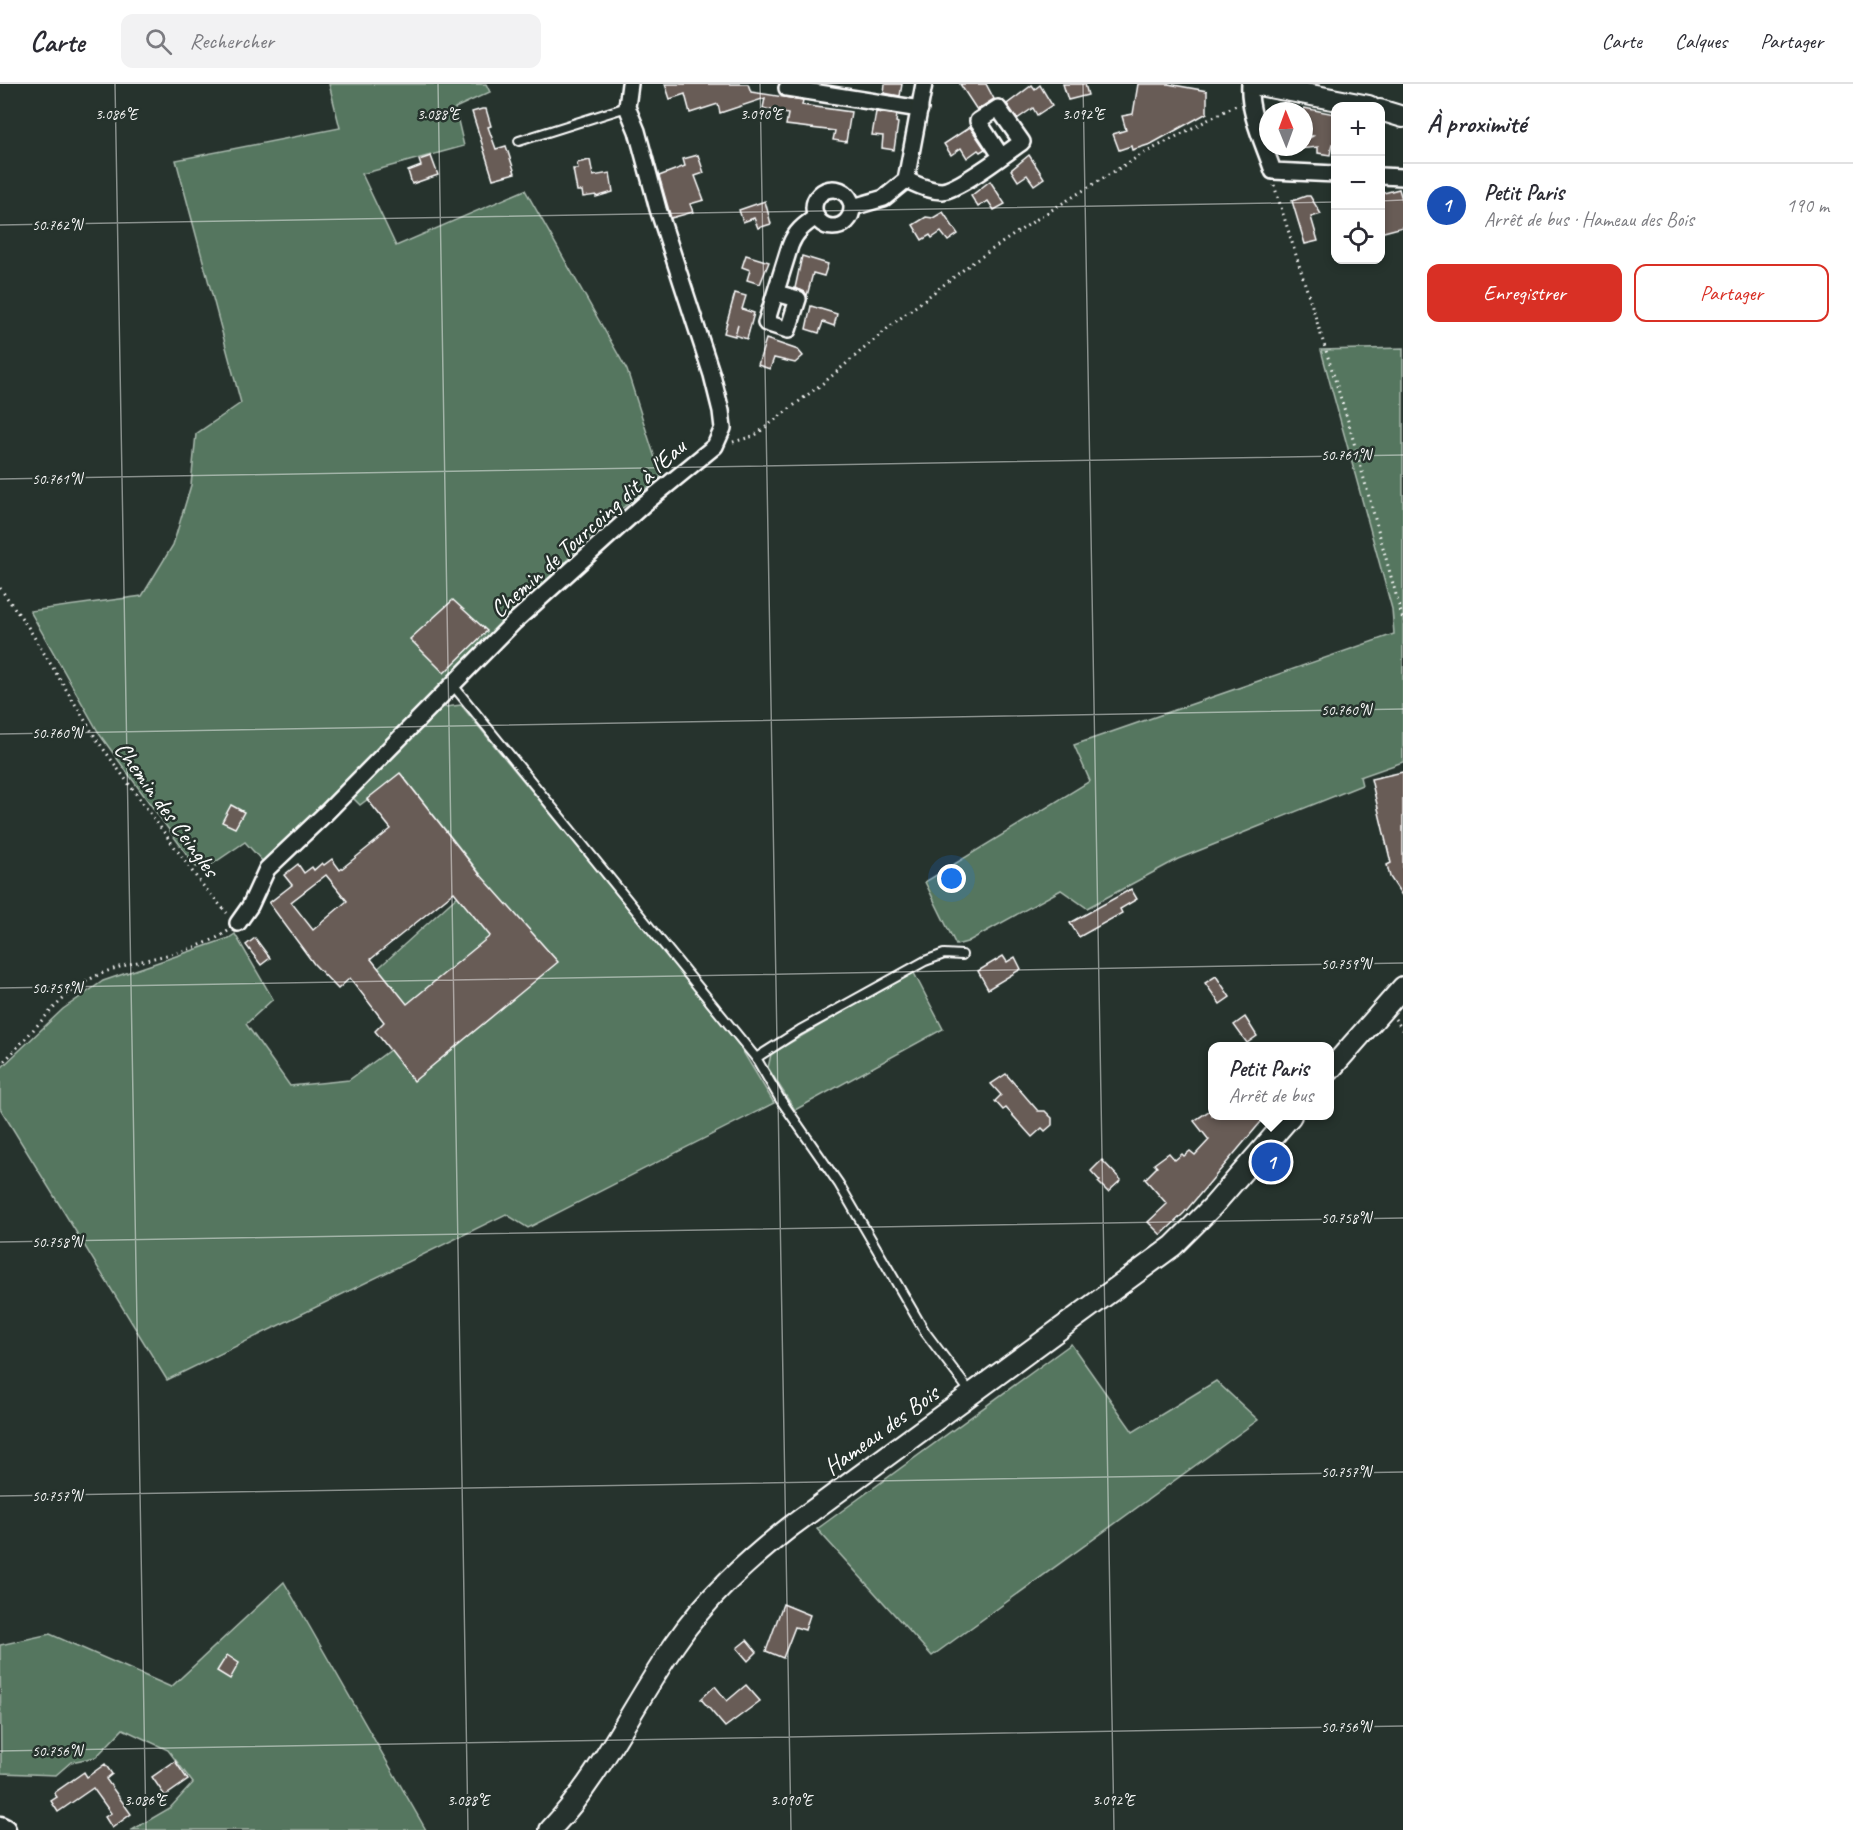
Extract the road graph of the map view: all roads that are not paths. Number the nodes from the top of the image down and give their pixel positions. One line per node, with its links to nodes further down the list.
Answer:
1 (630, 84): 6 (street, Chemin de Tourcoing dit à l'Eau)
2 (924, 84): 7 (street)
3 (787, 88): 7 (street)
4 (1251, 89): 5 (street); 12 (street)
5 (1341, 102)
6 (627, 107): 10 (lane); 19 (street, Chemin de Tourcoing dit à l'Eau)
7 (920, 110): 15 (street)
8 (1385, 112): 9 (street)
9 (1403, 117)
10 (519, 141)
11 (1001, 156): 15 (street)
12 (1331, 174)
13 (1385, 176): 14 (street)
14 (1403, 177)
15 (906, 180): 16 (street)
16 (853, 207): 17 (street); 17 (street)
17 (816, 217): 18 (street)
18 (776, 293)
19 (452, 684): 20 (street, Chemin de Tourcoing dit à l'Eau); 23 (lane)
20 (238, 923)
21 (962, 956): 23 (lane)
22 (1403, 987): 24 (street)
23 (756, 1058): 26 (lane)
24 (1334, 1064)
25 (1288, 1120): 26 (street, Hameau des Bois)
26 (971, 1395): 27 (street, Hameau des Bois)
27 (550, 1830)

